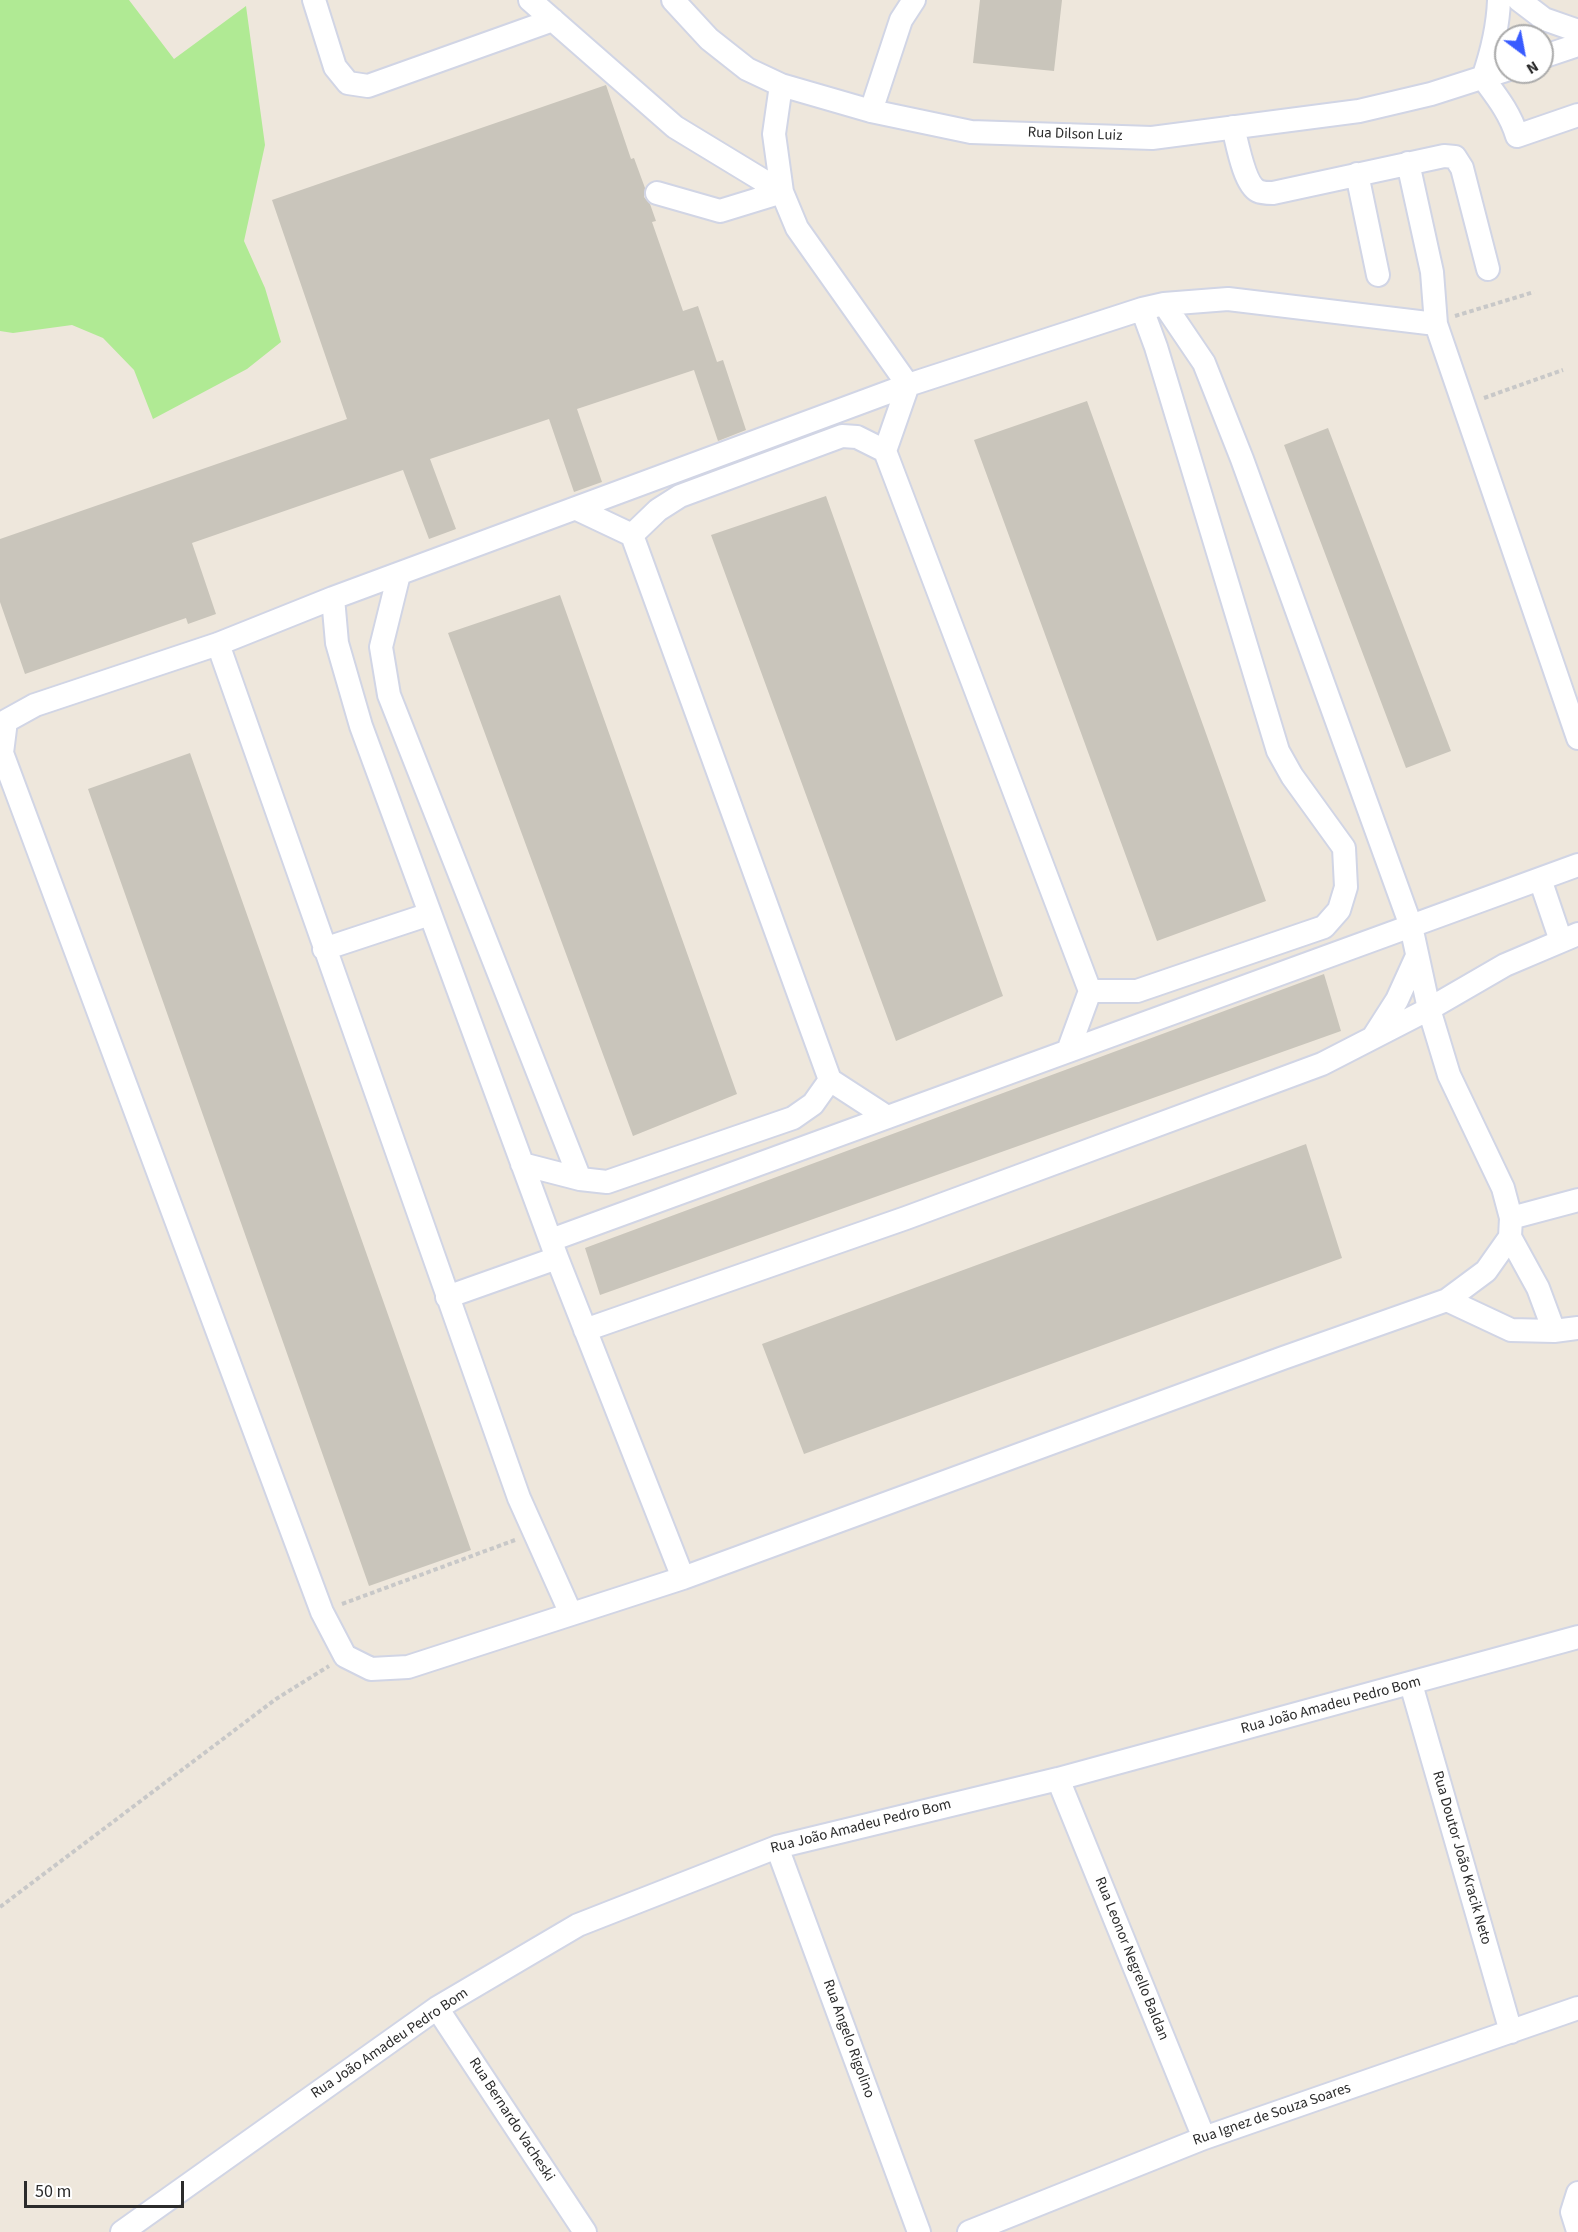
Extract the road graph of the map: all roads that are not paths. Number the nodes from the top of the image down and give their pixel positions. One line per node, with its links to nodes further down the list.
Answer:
1 (314, 0): 7 (street)
2 (530, 0): 7 (street)
3 (673, 0): 13 (street, Rua Dilson Luiz)
4 (914, 0): 14 (street)
5 (1499, 0): 12 (street)
6 (1518, 0): 8 (street)
7 (553, 20): 19 (street)
8 (1578, 31)
9 (1578, 45): 10 (street)
10 (1554, 53)
11 (1494, 74): 12 (street, Rua Dilson Luiz)
12 (1483, 78): 15 (street); 16 (street, Rua Dilson Luiz)
13 (782, 85): 14 (street, Rua Dilson Luiz); 19 (street)
14 (871, 111): 16 (street, Rua Dilson Luiz)
15 (1576, 120)
16 (1233, 127): 18 (street)
17 (1408, 163): 18 (street); 21 (street); 24 (street)
18 (1357, 174): 22 (street)
19 (782, 192): 20 (street); 25 (street)
20 (657, 193)
21 (1488, 269)
22 (1378, 274)
23 (1153, 307): 24 (street); 25 (street); 33 (street); 34 (street)
24 (1436, 324): 32 (street)
25 (908, 385): 26 (street); 27 (street)
26 (885, 451): 28 (street); 42 (street)
27 (577, 509): 28 (street); 29 (street)
28 (632, 534): 46 (street)
29 (399, 574): 30 (street); 49 (street)
30 (333, 598): 31 (street); 37 (street)
31 (218, 644): 40 (street); 59 (street)
32 (1578, 738)
33 (1379, 839): 34 (street); 38 (street)
34 (1344, 848): 42 (street)
35 (1578, 865): 36 (street)
36 (1540, 879): 38 (street); 39 (street)
37 (430, 914): 40 (street); 48 (street)
38 (1411, 926): 41 (street); 45 (street)
39 (1569, 938): 43 (street)
40 (324, 950): 53 (street)
41 (1417, 956): 43 (street); 44 (street)
42 (1090, 991): 45 (street)
43 (1429, 1009): 44 (street); 51 (street)
44 (1373, 1038): 56 (street)
45 (1068, 1051): 47 (street)
46 (830, 1080): 47 (street); 49 (street)
47 (886, 1117): 52 (street)
48 (522, 1164): 49 (street); 52 (street)
49 (580, 1179)
50 (1578, 1200): 51 (street)
51 (1511, 1228): 54 (street); 57 (street)
52 (554, 1249): 53 (street); 56 (street)
53 (447, 1297): 59 (street)
54 (1447, 1300): 57 (street); 58 (street)
55 (1578, 1328): 57 (street)
56 (585, 1330): 58 (street)
57 (1554, 1331)
58 (683, 1578): 59 (street)
59 (571, 1614)
60 (1578, 1637): 61 (street, Rua João Amadeu Pedro Bom)
61 (1411, 1684): 62 (street, Rua João Amadeu Pedro Bom); 66 (street, Rua Doutor João Kracik Neto)
62 (1058, 1779): 63 (street, Rua João Amadeu Pedro Bom); 67 (street, Rua Leonor Negrello Baldan)
63 (777, 1846): 64 (street, Rua João Amadeu Pedro Bom); 73 (street, Rua Angelo Rigolino)
64 (437, 2008): 69 (street, Rua João Amadeu Pedro Bom); 72 (street, Rua Bernardo Vacheski)
65 (1578, 2008): 66 (street, Rua Ignez de Souza Soares)
66 (1511, 2032): 67 (street, Rua Ignez de Souza Soares)
67 (1204, 2138): 74 (street, Rua Ignez de Souza Soares)
68 (1578, 2193): 70 (street)
69 (148, 2225): 71 (street, Rua João Amadeu Pedro Bom)
70 (1578, 2231)
71 (122, 2232)
72 (585, 2232)
73 (919, 2232)
74 (969, 2232)

